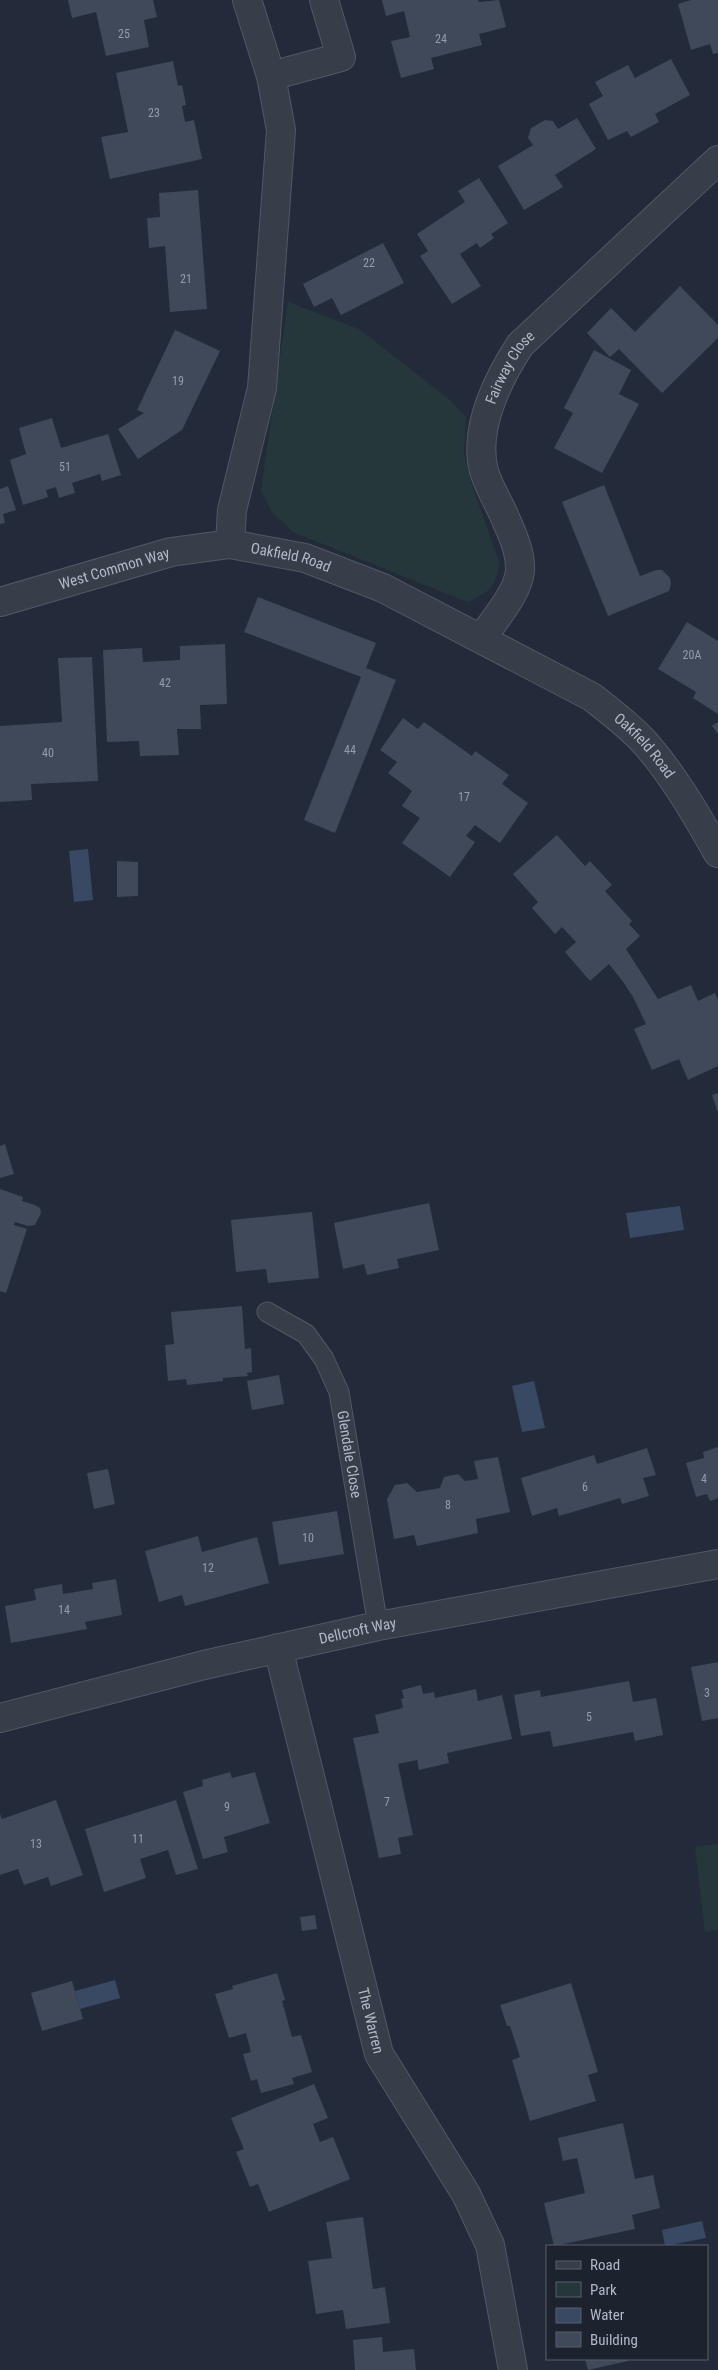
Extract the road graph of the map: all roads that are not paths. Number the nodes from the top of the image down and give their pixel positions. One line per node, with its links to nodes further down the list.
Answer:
1 (247, 0): 3 (street, Oakfield Road)
2 (324, 0): 3 (street)
3 (271, 76): 5 (street, Oakfield Road)
4 (718, 160): 7 (street, Fairway Close)
5 (230, 544): 6 (street, West Common Way); 7 (street, Oakfield Road)
6 (0, 602)
7 (482, 638): 8 (street, Oakfield Road)
8 (718, 853)
9 (267, 1312): 11 (lane, Glendale Close)
10 (718, 1564): 11 (street, Dellcroft Way)
11 (378, 1626): 12 (street, Dellcroft Way)
12 (278, 1648): 13 (street, Dellcroft Way); 14 (street, The Warren)
13 (0, 1718)
14 (512, 2370)

